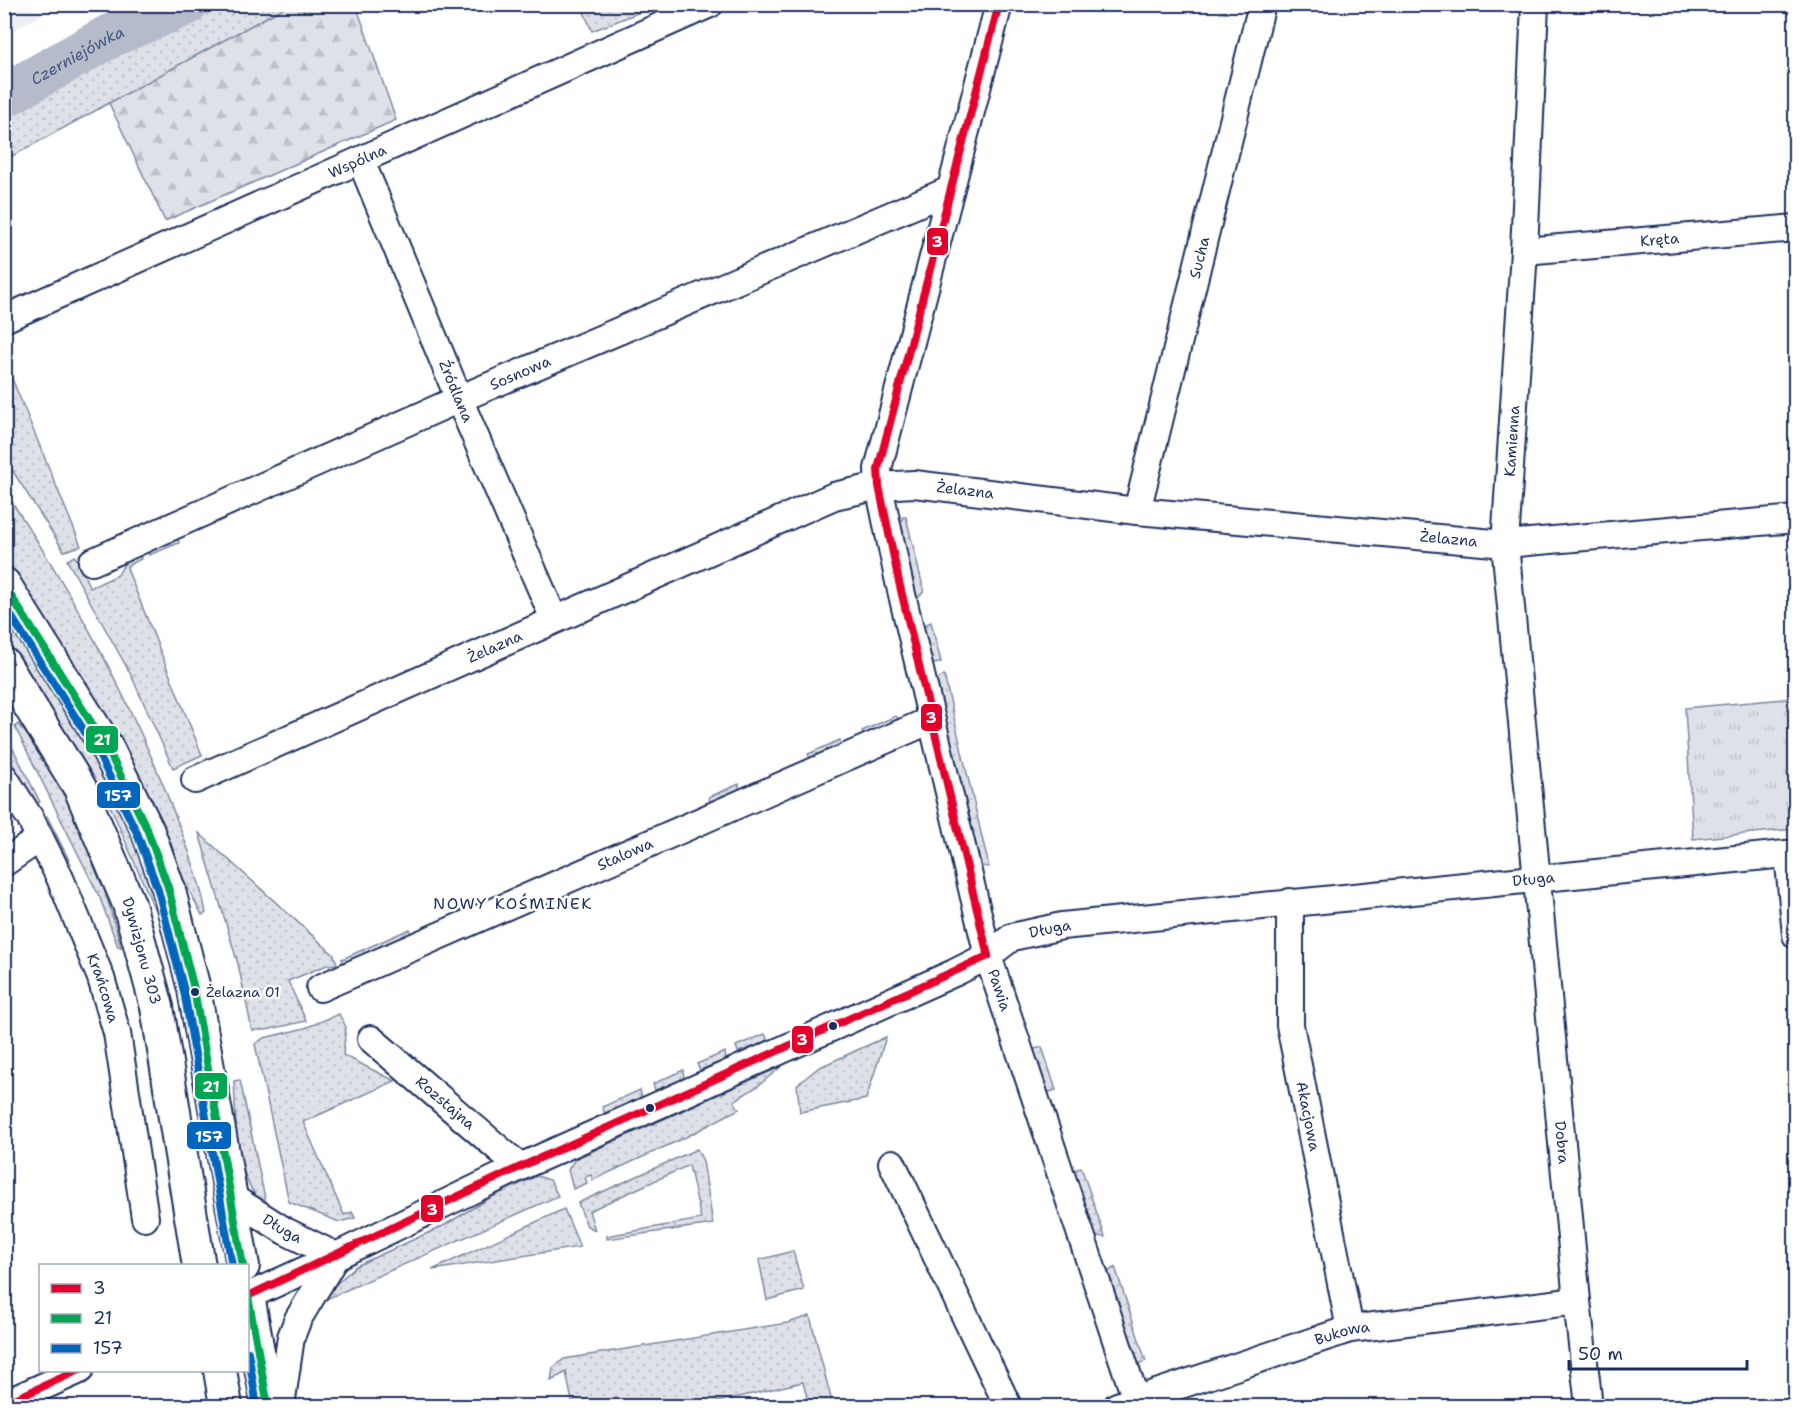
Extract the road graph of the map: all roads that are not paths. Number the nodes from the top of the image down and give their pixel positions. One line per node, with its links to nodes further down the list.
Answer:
1 (710, 4): 5 (street, Wspólna)
2 (999, 4): 6 (street, Pawia)
3 (1262, 4): 12 (street, Sucha)
4 (1535, 4): 8 (street, Kamienna)
5 (361, 161): 9 (street, Wspólna); 10 (street, Źródlana)
6 (950, 190): 10 (street, Sosnowa); 11 (street, Pawia)
7 (1796, 228): 8 (street, Kręta)
8 (1524, 251): 14 (street, Kamienna)
9 (4, 319)
10 (459, 399): 15 (street, Sosnowa); 17 (street, Źródlana)
11 (879, 486): 12 (street, Żelazna); 17 (street, Żelazna); 19 (street, Pawia)
12 (1137, 511): 14 (street, Żelazna)
13 (1796, 519): 14 (street, Żelazna)
14 (1505, 544): 25 (street, Kamienna)
15 (92, 562)
16 (4, 584): 33 (main road)
17 (554, 620): 21 (street, Żelazna)
18 (4, 664): 36 (main road, Dywizjonu 303)
19 (931, 720): 28 (street, Pawia); 29 (street, Stalowa)
20 (4, 777): 22 (street, Krańcowa)
21 (195, 780)
22 (40, 838): 24 (street); 34 (street, Krańcowa)
23 (1792, 853): 25 (street, Długa); 27 (street)
24 (4, 863)
25 (1536, 877): 26 (street, Długa); 39 (street, Dobra)
26 (1290, 902): 28 (street, Długa); 41 (street, Akacjowa)
27 (1796, 936)
28 (988, 956): 32 (street, Długa); 45 (street, Pawia)
29 (320, 988)
30 (370, 1039): 32 (street, Rozstajna)
31 (892, 1163): 49 (street)
32 (520, 1167): 35 (street, Długa)
33 (232, 1198): 35 (street, Długa); 37 (main road)
34 (145, 1218)
35 (336, 1256): 38 (street, Długa); 48 (street)
36 (199, 1264)
37 (243, 1264)
38 (249, 1296)
39 (1576, 1301): 41 (street, Bukowa); 50 (street, Dobra)
40 (249, 1302): 47 (main road)
41 (1350, 1329): 45 (street, Bukowa)
42 (78, 1372): 44 (street)
43 (220, 1372): 46 (main road)
44 (4, 1404)
45 (1130, 1404)
46 (226, 1407)
47 (268, 1407)
48 (281, 1407)
49 (1008, 1407)
50 (1589, 1407)

